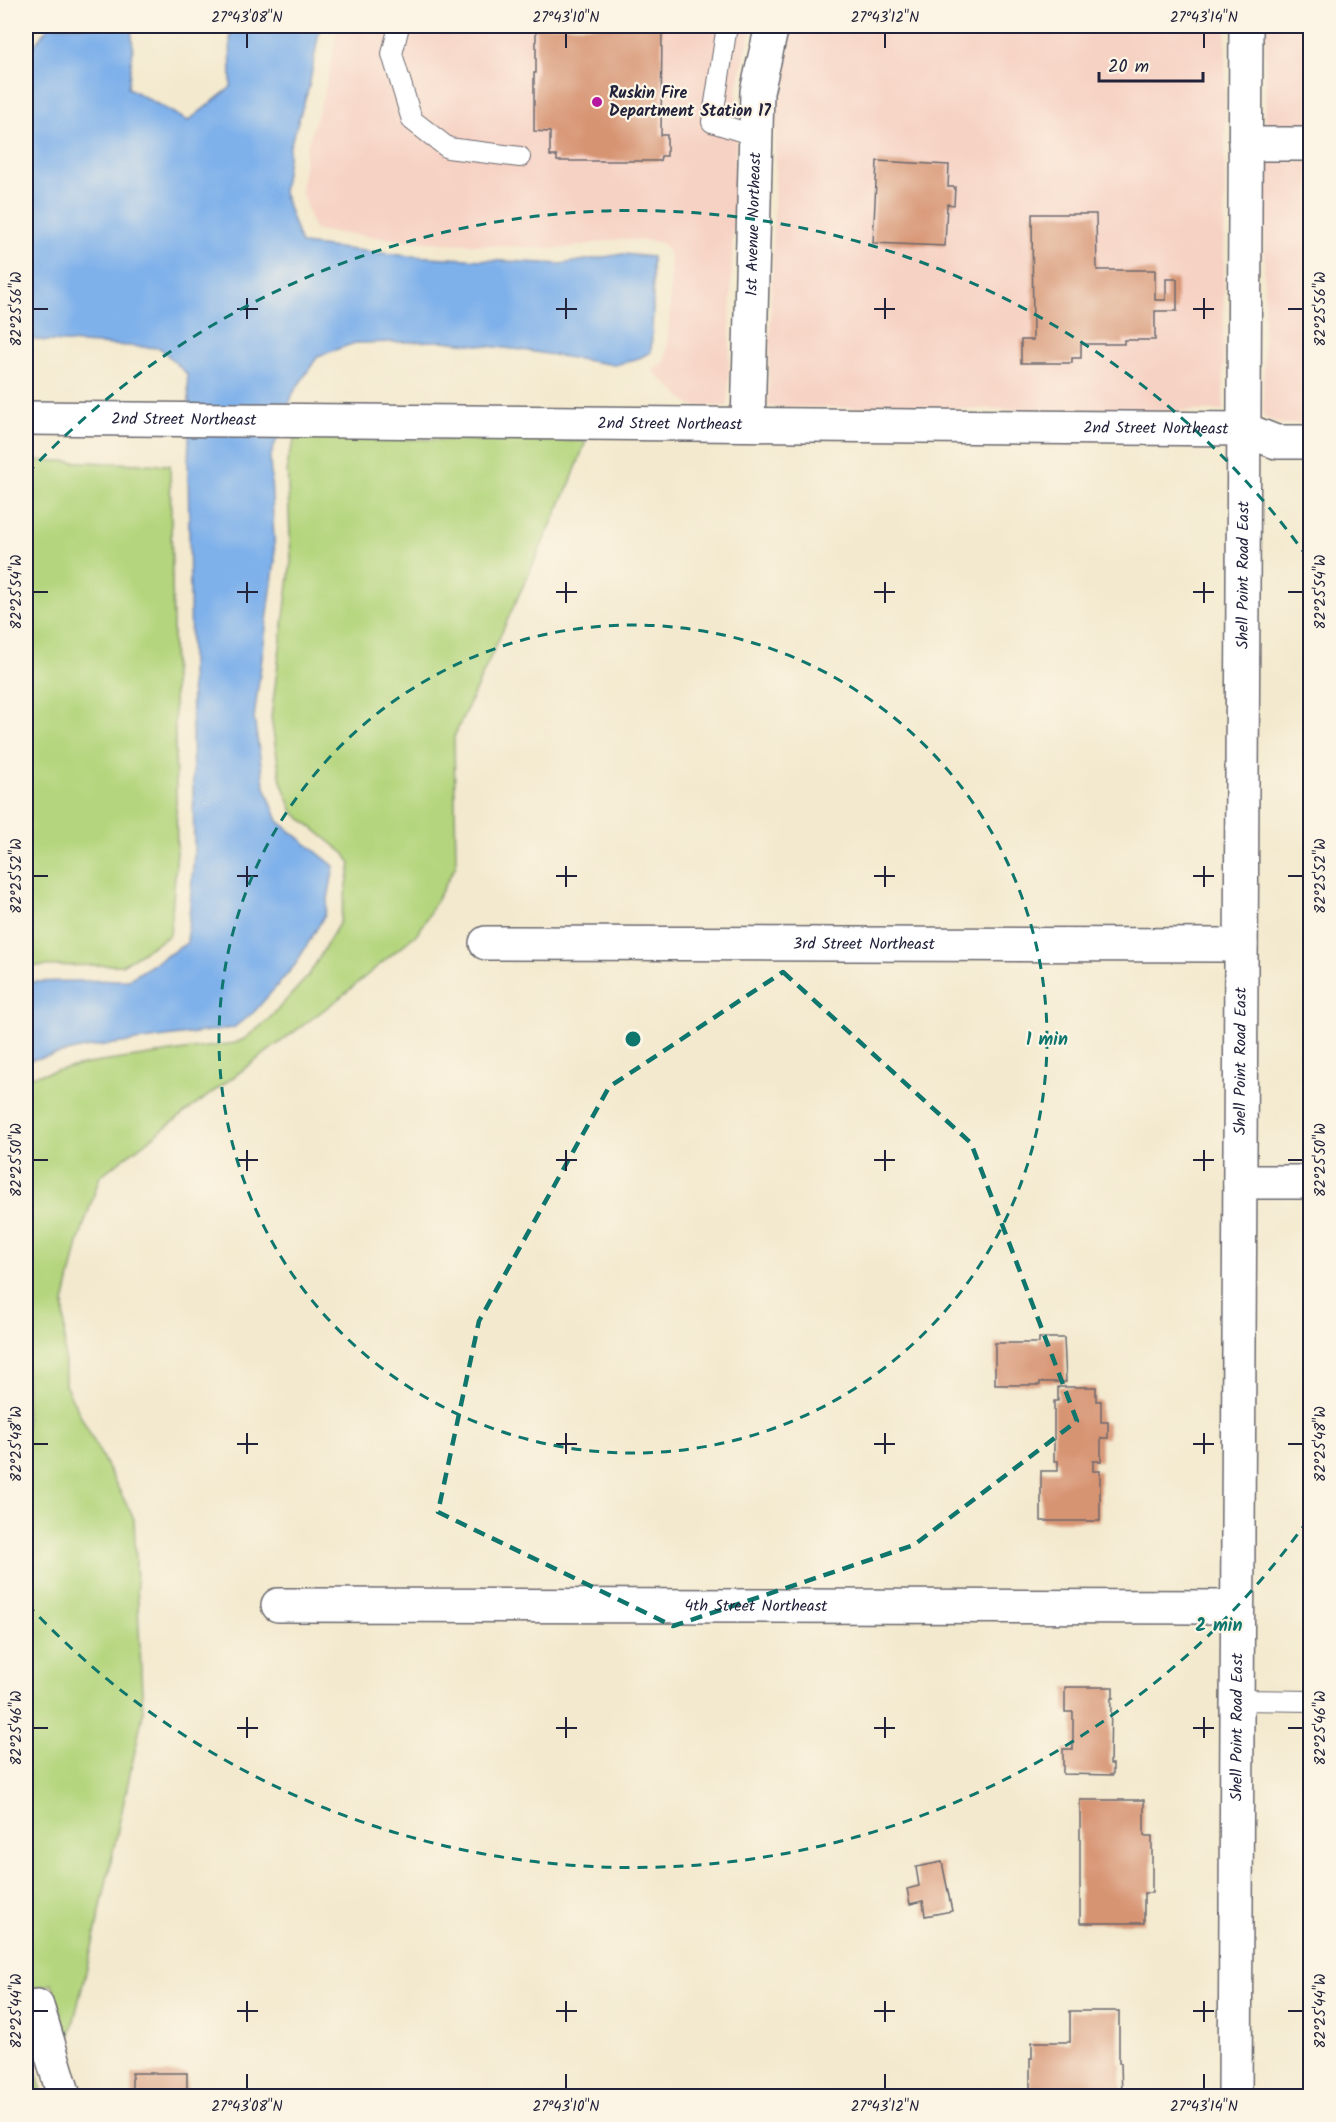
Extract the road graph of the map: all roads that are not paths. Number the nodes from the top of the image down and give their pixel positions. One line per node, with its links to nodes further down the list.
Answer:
1 (399, 26): 8 (lane)
2 (727, 26): 5 (lane)
3 (772, 26): 5 (street, 1st Avenue Northeast)
4 (1246, 26): 6 (street, Shell Point Road East)
5 (756, 136): 10 (street, 1st Avenue Northeast)
6 (1245, 144): 7 (street); 11 (street, Shell Point Road East)
7 (1311, 144)
8 (520, 157)
9 (26, 418): 10 (street, 2nd Street Northeast)
10 (748, 424): 11 (street, 2nd Street Northeast)
11 (1243, 429): 12 (street, 2nd Street Northeast); 14 (street, Shell Point Road East)
12 (1311, 442)
13 (486, 943): 14 (street, 3rd Street Northeast)
14 (1241, 945): 15 (street, Shell Point Road East)
15 (1240, 1182): 16 (street); 18 (street, Shell Point Road East)
16 (1311, 1182)
17 (278, 1605): 18 (street, 4th Street Northeast)
18 (1236, 1607): 19 (street, Shell Point Road East)
19 (1236, 1700): 20 (lane); 23 (street, Shell Point Road East)
20 (1311, 1701)
21 (37, 2006): 22 (street)
22 (64, 2097)
23 (1235, 2097)

